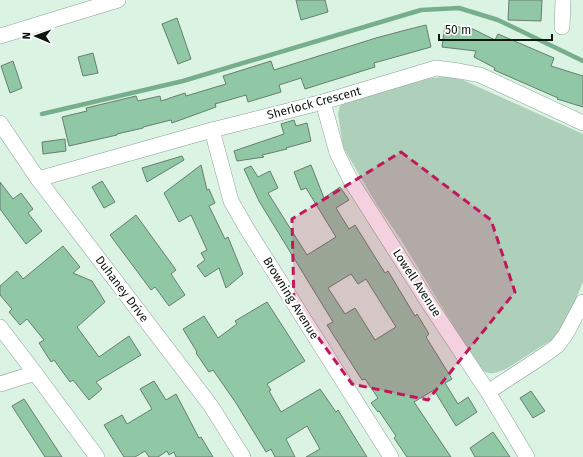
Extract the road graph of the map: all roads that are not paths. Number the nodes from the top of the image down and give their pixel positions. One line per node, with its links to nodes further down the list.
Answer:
1 (118, 0): 4 (street)
2 (563, 0): 3 (street)
3 (562, 27)
4 (0, 36)
5 (322, 102): 6 (street, Sherlock Crescent); 8 (street, Sherlock Crescent); 14 (street, Lowell Avenue)
6 (583, 122)
7 (0, 123): 9 (street, Duhaney Drive)
8 (212, 130): 9 (street, Sherlock Crescent); 17 (street, Browning Avenue)
9 (38, 179): 16 (street, Duhaney Drive)
10 (583, 302): 14 (street)
11 (0, 327): 12 (street)
12 (35, 373): 13 (street); 15 (street)
13 (0, 384)
14 (488, 392): 18 (street, Lowell Avenue)
15 (97, 457)
16 (243, 457)
17 (391, 457)
18 (527, 457)

